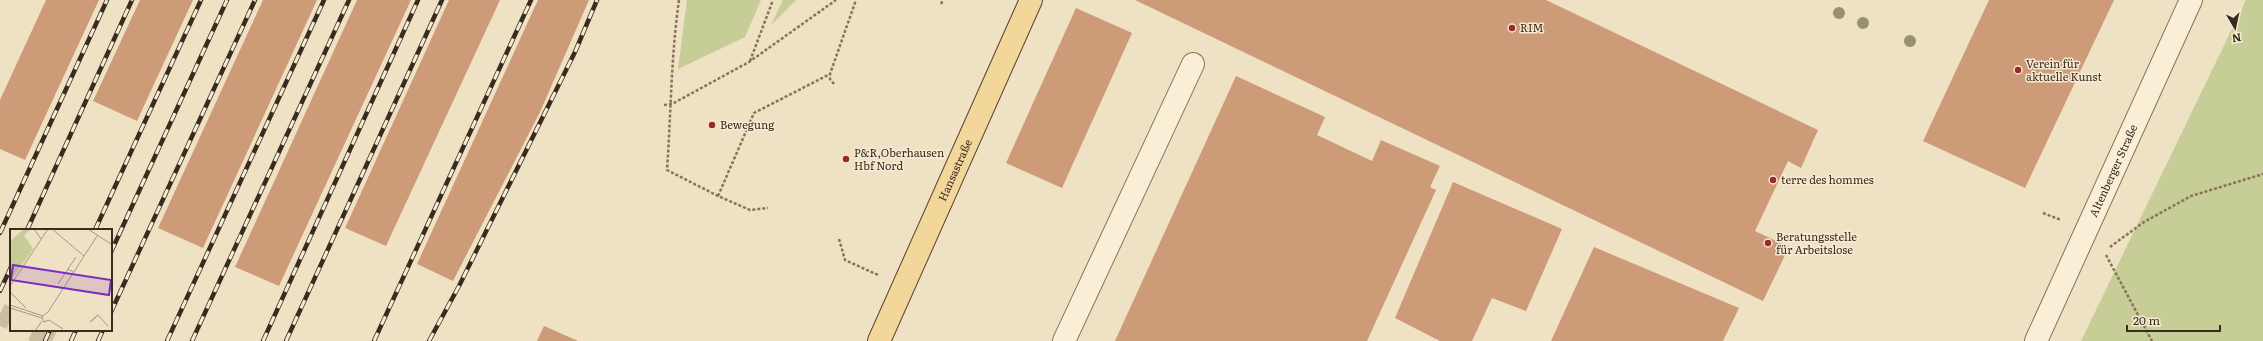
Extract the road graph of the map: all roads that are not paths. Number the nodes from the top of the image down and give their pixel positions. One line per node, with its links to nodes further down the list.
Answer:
1 (1031, 0): 4 (main road, Hansastraße)
2 (2191, 0): 6 (street, Altenberger Straße)
3 (1193, 64): 5 (street)
4 (880, 341)
5 (1064, 341)
6 (2036, 341)

